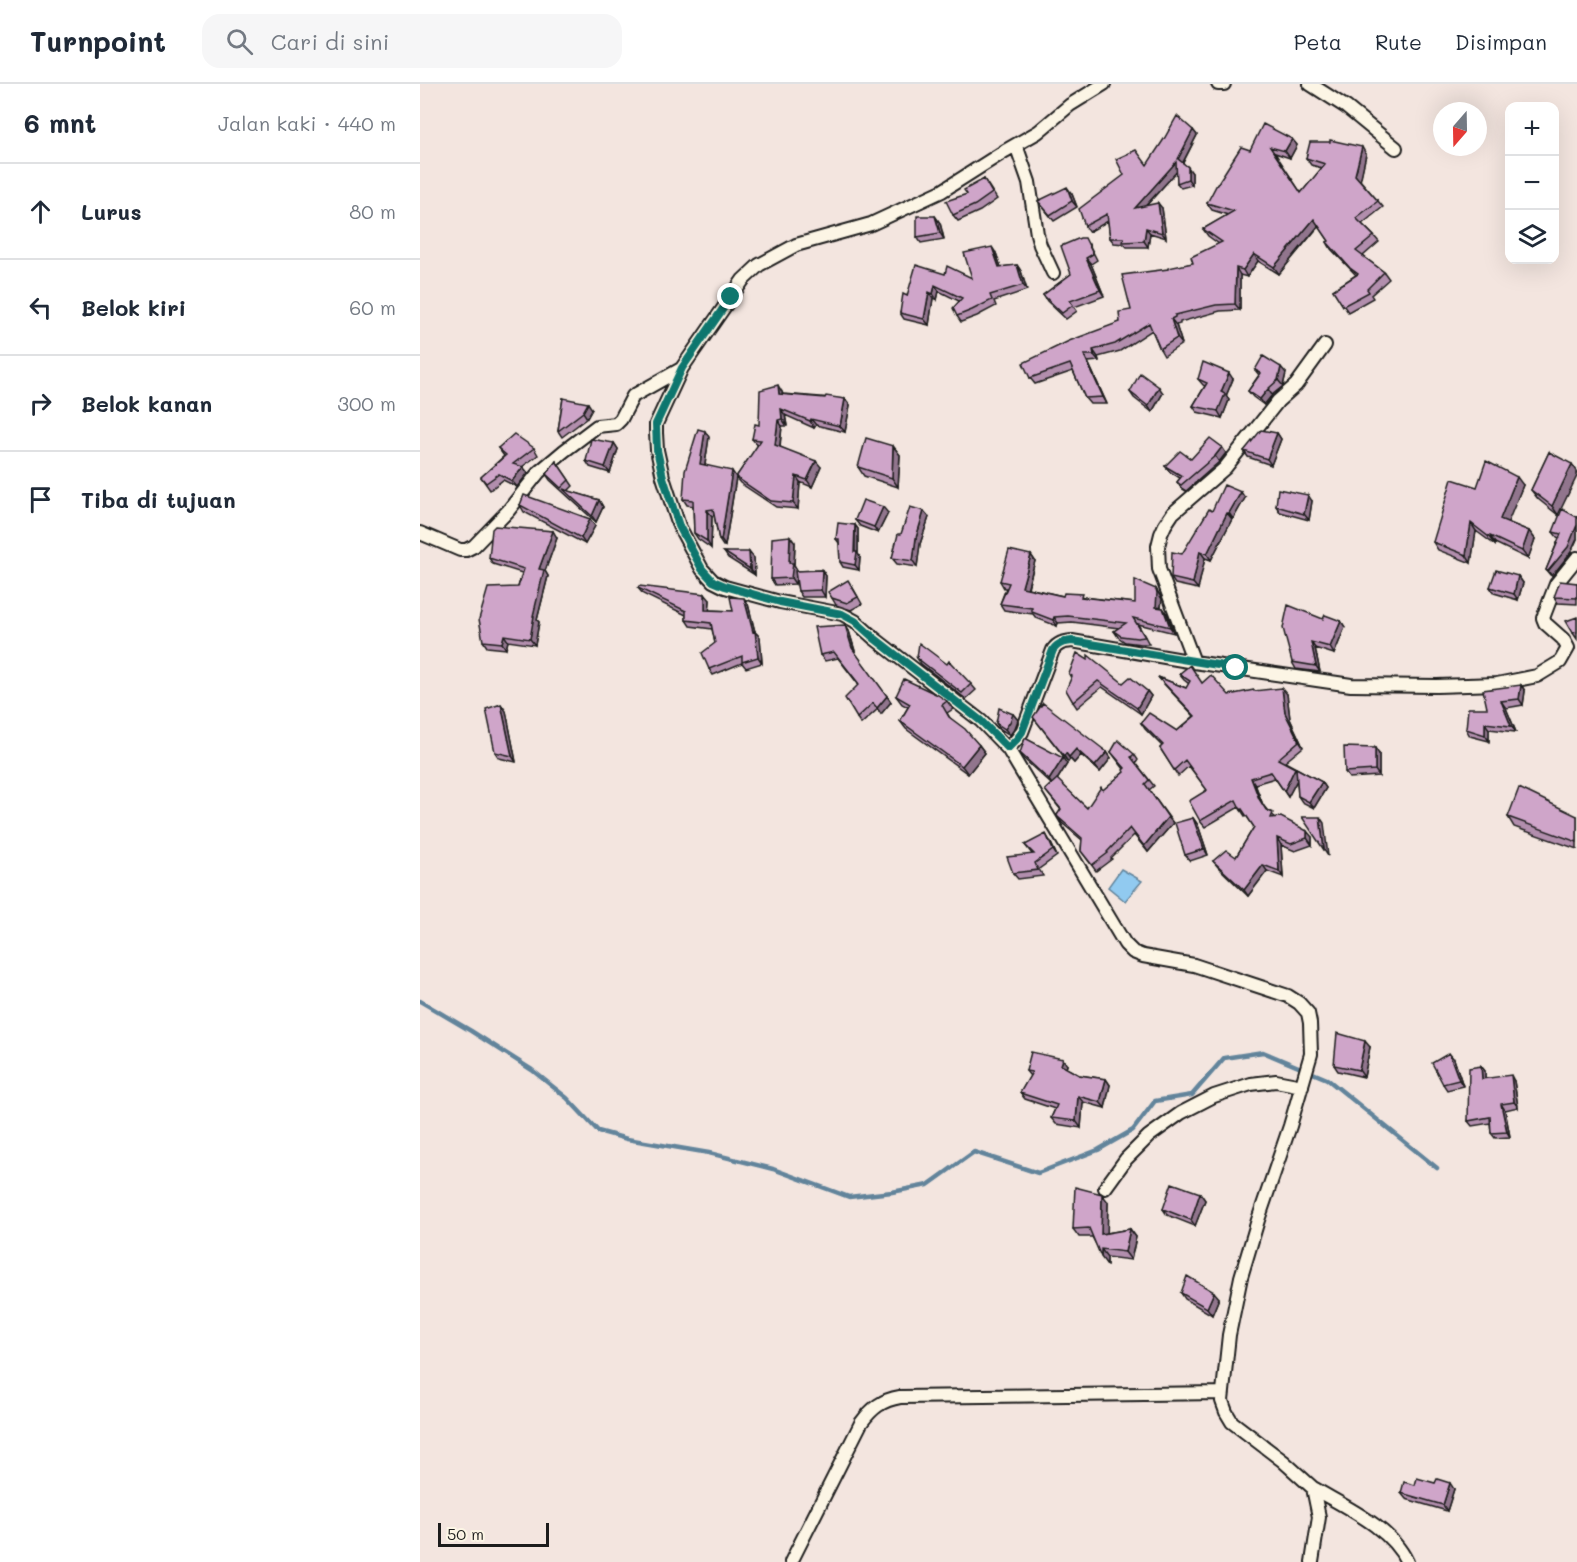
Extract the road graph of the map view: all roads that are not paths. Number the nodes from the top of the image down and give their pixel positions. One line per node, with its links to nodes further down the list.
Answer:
1 (1104, 84): 5 (street)
2 (1218, 84): 3 (street)
3 (1224, 84)
4 (1310, 84): 6 (street)
5 (1016, 145): 7 (street); 9 (street)
6 (1396, 148)
7 (1053, 273)
8 (1325, 345): 12 (street)
9 (682, 368): 10 (street); 13 (street)
10 (420, 533)
11 (1577, 558): 12 (street)
12 (1194, 662): 13 (street)
13 (1008, 748): 14 (street)
14 (1302, 1086): 15 (street); 16 (street)
15 (1105, 1188)
16 (1222, 1393): 17 (street); 18 (street)
17 (1313, 1488): 19 (street); 20 (street)
18 (791, 1562)
19 (1312, 1562)
20 (1407, 1562)

